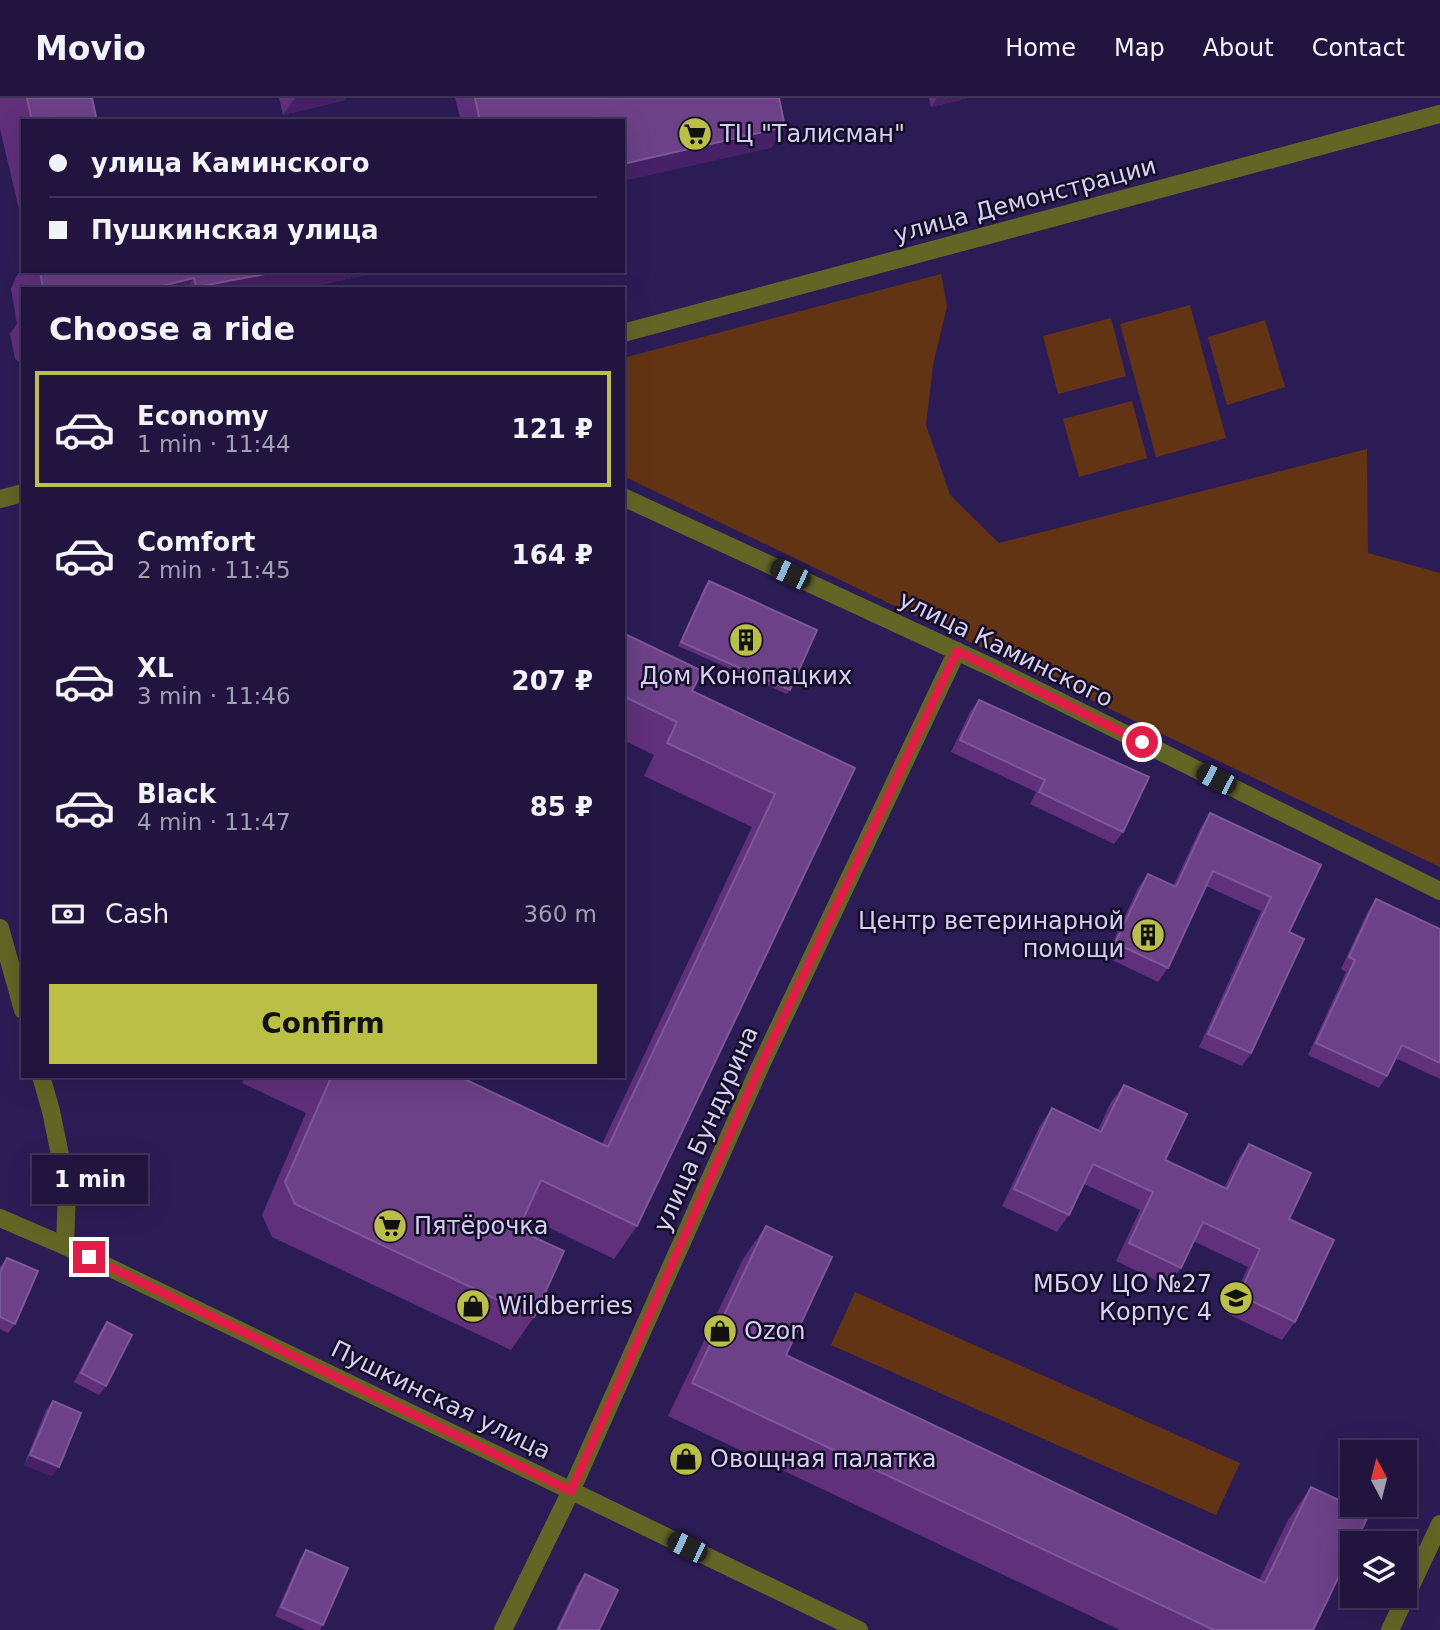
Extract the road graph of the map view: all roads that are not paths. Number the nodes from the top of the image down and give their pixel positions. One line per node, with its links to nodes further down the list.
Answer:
1 (1440, 114): 2 (street, улица Демонстрации)
2 (625, 331)
3 (21, 494): 5 (street)
4 (625, 498): 6 (street, улица Каминского)
5 (0, 499)
6 (957, 651): 7 (street, улица Каминского); 13 (street, улица Бундурина)
7 (1440, 891)
8 (0, 928): 9 (street)
9 (21, 1003)
10 (42, 1078): 12 (street)
11 (0, 1217): 12 (street, Пушкинская улица)
12 (65, 1246): 13 (street, Пушкинская улица)
13 (571, 1491): 15 (street, улица Бундурина); 16 (street, Пушкинская улица)
14 (1440, 1524): 17 (street)
15 (503, 1630)
16 (859, 1630)
17 (1390, 1630)

